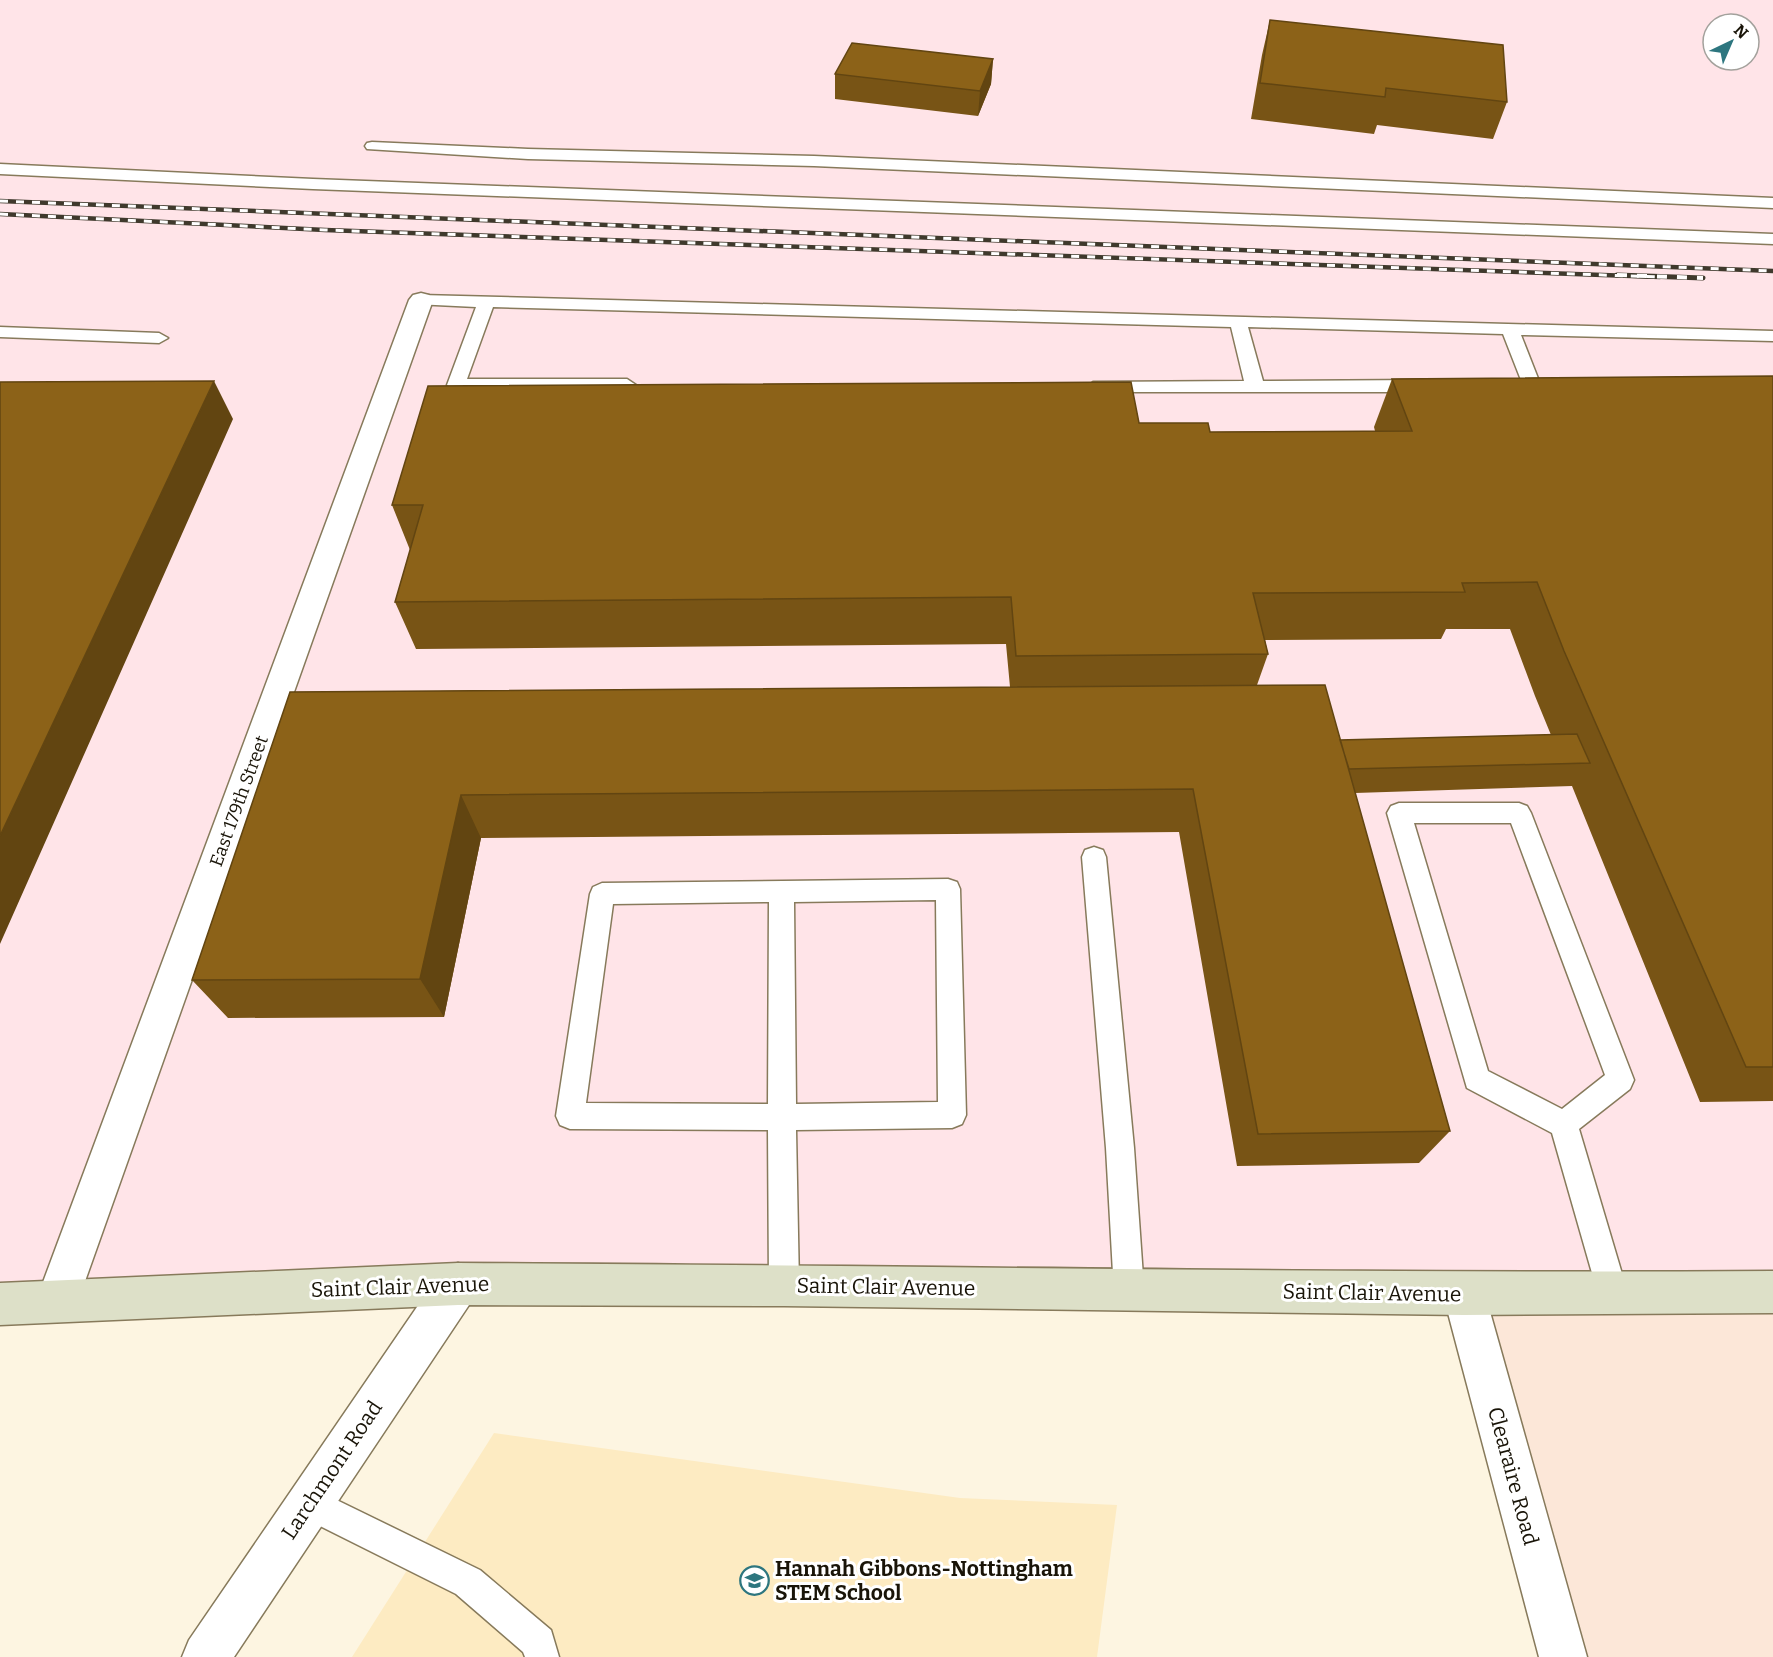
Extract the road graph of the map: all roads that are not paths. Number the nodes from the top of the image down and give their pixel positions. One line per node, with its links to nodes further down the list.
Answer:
1 (372, 146): 3 (lane)
2 (0, 169): 4 (lane)
3 (1773, 203)
4 (1773, 239)
5 (420, 300): 6 (lane); 27 (street, East 179th Street)
6 (486, 302): 7 (lane); 12 (lane)
7 (1238, 322): 8 (lane); 16 (lane)
8 (1510, 329): 10 (lane); 15 (lane)
9 (0, 332): 11 (lane)
10 (1773, 336)
11 (159, 338)
12 (647, 386)
13 (1076, 386): 16 (lane)
14 (1440, 386): 16 (lane)
15 (1498, 386)
16 (1256, 387)
17 (1094, 857): 23 (lane)
18 (781, 891): 19 (lane); 19 (lane); 19 (lane)
19 (782, 1116): 22 (lane)
20 (1564, 1124): 20 (lane); 26 (lane)
21 (458, 1284): 22 (street, Saint Clair Avenue); 27 (street, Saint Clair Avenue); 29 (street, Larchmont Road)
22 (784, 1285): 23 (street, Saint Clair Avenue)
23 (1129, 1291): 25 (street, Saint Clair Avenue)
24 (1773, 1293): 26 (street, Saint Clair Avenue)
25 (1464, 1294): 26 (street, Saint Clair Avenue); 32 (street, Clearaire Road)
26 (1613, 1294)
27 (57, 1301): 28 (street, Saint Clair Avenue)
28 (0, 1304)
29 (310, 1503): 30 (street, Larchmont Road); 31 (lane)
30 (206, 1657)
31 (542, 1657)
32 (1563, 1657)

